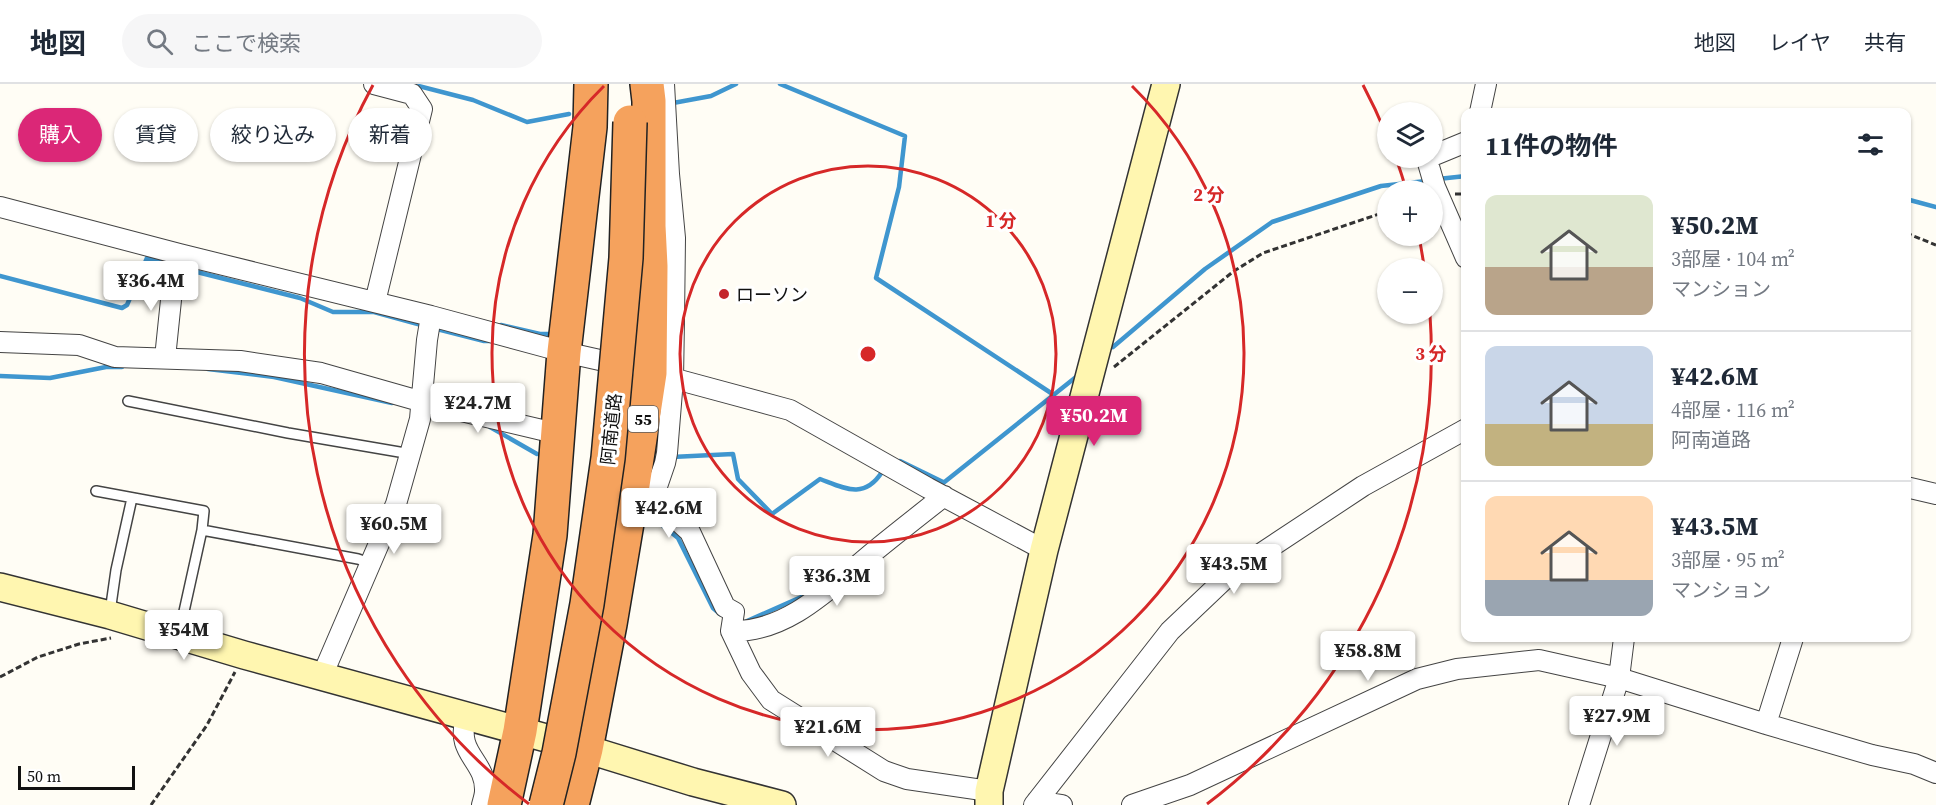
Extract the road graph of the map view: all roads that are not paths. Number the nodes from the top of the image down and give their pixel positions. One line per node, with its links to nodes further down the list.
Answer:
1 (374, 84): 17 (street)
2 (591, 84): 21 (highway)
3 (609, 84): 10 (highway, 阿南道路 / 55)
4 (630, 84): 10 (highway, 阿南道路 / 55)
5 (647, 84): 18 (highway, 55)
6 (664, 84): 18 (street)
7 (1166, 84): 35 (street)
8 (1486, 84): 9 (street)
9 (1481, 108)
10 (619, 123): 54 (highway, 阿南道路 / 55); 55 (highway, 阿南道路 / 55, bridge)
11 (1461, 144): 12 (street)
12 (1443, 153)
13 (1432, 168): 15 (street)
14 (0, 207): 16 (street)
15 (1461, 247)
16 (177, 262): 17 (street); 22 (street)
17 (375, 302): 19 (street)
18 (662, 321): 23 (highway, 55)
19 (430, 323): 21 (street); 25 (street)
20 (0, 342): 22 (street)
21 (564, 352): 23 (street); 47 (highway)
22 (165, 358): 25 (street)
23 (661, 376): 31 (street); 39 (street); 48 (highway, 55)
24 (128, 401): 28 (lane)
25 (422, 409): 26 (street); 28 (street)
26 (542, 430)
27 (1461, 432): 51 (street)
28 (411, 454): 36 (street)
29 (1911, 488): 32 (street)
30 (96, 491): 33 (lane)
31 (937, 493): 35 (street); 39 (street)
32 (1936, 494)
33 (132, 498): 34 (lane); 38 (lane)
34 (202, 530): 36 (lane); 40 (lane)
35 (1044, 550): 50 (street)
36 (370, 563): 43 (street)
37 (0, 587): 38 (street)
38 (110, 615): 40 (street)
39 (731, 624): 50 (street)
40 (178, 636): 43 (street)
41 (1624, 642): 44 (street)
42 (1792, 642): 46 (street)
43 (322, 676): 45 (street)
44 (1619, 678): 46 (street); 59 (street); 60 (street)
45 (466, 718): 47 (street); 52 (street)
46 (1766, 724): 49 (street)
47 (520, 731): 48 (street); 53 (highway)
48 (585, 749): 56 (highway, 55); 57 (street)
49 (1936, 773)
50 (989, 798)
51 (1036, 803): 58 (street)
52 (482, 805)
53 (504, 805)
54 (526, 805)
55 (546, 805)
56 (572, 805)
57 (782, 805)
58 (1062, 805)
59 (1132, 805)
60 (1579, 805)

